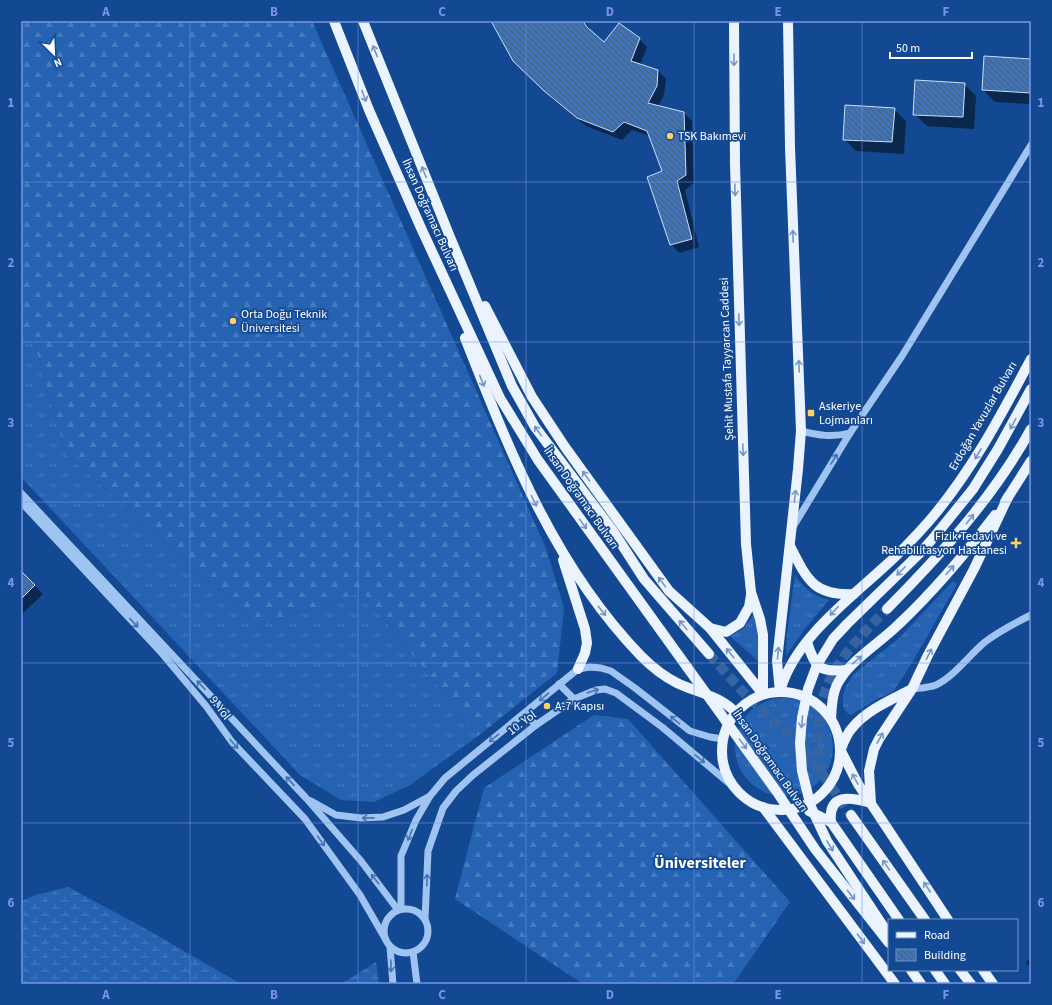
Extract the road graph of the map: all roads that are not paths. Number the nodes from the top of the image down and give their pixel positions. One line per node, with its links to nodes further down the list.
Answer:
1 (334, 21): 6 (main road, İhsan Doğramacı Bulvarı, one-way to 6)
2 (363, 21): 7 (main road, İhsan Doğramacı Bulvarı, one-way to 2)
3 (734, 21): 20 (main road, Şehit Mustafa Tayyarcan Caddesi, one-way to 20)
4 (788, 21): 11 (main road, one-way to 4)
5 (1031, 145): 12 (street)
6 (421, 228): 18 (main road, one-way to 18); 55 (main road, İhsan Doğramacı Bulvarı, one-way to 55, bridge)
7 (450, 237): 24 (main road, one-way to 7); 26 (main road, İhsan Doğramacı Bulvarı, one-way to 7)
8 (1031, 359): 21 (main road, Erdoğan Yavuzlar Bulvarı, one-way to 21)
9 (1031, 389): 53 (main road, one-way to 53, bridge)
10 (1031, 428): 22 (main road, one-way to 10)
11 (801, 431): 12 (street); 17 (main road, one-way to 11)
12 (850, 433): 17 (street, one-way to 12)
13 (1031, 461): 15 (main road)
14 (21, 493): 42 (street, 9. Yol, one-way to 14)
15 (1008, 497): 28 (main road, one-way to 15); 30 (main road, one-way to 15)
16 (21, 502): 54 (street, 9. Yol, one-way to 54)
17 (792, 528): 19 (main road)
18 (558, 545): 27 (main road); 34 (main road, one-way to 34)
19 (790, 546): 21 (main road); 31 (main road, one-way to 19)
20 (751, 592): 24 (main road); 32 (main road, Şehit Mustafa Tayyarcan Caddesi)
21 (854, 594): 25 (main road, Erdoğan Yavuzlar Bulvarı, one-way to 25)
22 (887, 609)
23 (1031, 615): 30 (street)
24 (710, 628): 32 (main road, one-way to 24)
25 (807, 642): 28 (main road); 31 (main road, Erdoğan Yavuzlar Bulvarı)
26 (709, 654)
27 (578, 669): 29 (street, 10. Yol); 38 (street, one-way to 27)
28 (846, 670): 36 (main road)
29 (559, 684): 33 (street); 35 (street, 10. Yol, one-way to 35)
30 (912, 689): 39 (main road); 43 (main road, one-way to 30)
31 (780, 692): 32 (main road); 36 (main road)
32 (763, 694): 34 (main road)
33 (574, 699): 37 (street, 10. Yol); 40 (street, 10. Yol, one-way to 40)
34 (736, 712): 38 (main road)
35 (524, 714): 37 (street); 41 (street, 10. Yol, one-way to 41)
36 (831, 719): 39 (main road)
37 (536, 725): 49 (street, 10. Yol, one-way to 37)
38 (723, 739): 40 (main road)
39 (840, 751): 43 (main road, one-way to 39); 45 (main road)
40 (736, 789): 44 (main road)
41 (430, 796): 42 (street, 9. Yol, one-way to 42); 48 (street, 10. Yol, one-way to 48)
42 (306, 798): 48 (street, 9. Yol, one-way to 42)
43 (871, 803): 47 (main road); 52 (main road, one-way to 43)
44 (763, 807): 45 (main road); 65 (main road, one-way to 65)
45 (796, 808): 47 (main road, İhsan Doğramacı Bulvarı)
46 (851, 815): 51 (main road, one-way to 46)
47 (831, 822): 50 (main road, İhsan Doğramacı Bulvarı)
48 (399, 910): 49 (street); 54 (street)
49 (425, 919): 57 (street, 10. Yol)
50 (898, 919)
51 (924, 919)
52 (947, 919)
53 (888, 933)
54 (386, 940): 56 (street)
55 (888, 942)
56 (390, 947): 57 (street); 63 (street, one-way to 63)
57 (413, 952): 64 (street)
58 (912, 971): 62 (main road)
59 (936, 971): 66 (main road)
60 (961, 971): 67 (main road)
61 (984, 971): 68 (main road)
62 (919, 981)
63 (393, 984)
64 (417, 984)
65 (895, 984)
66 (945, 984)
67 (971, 984)
68 (993, 984)

